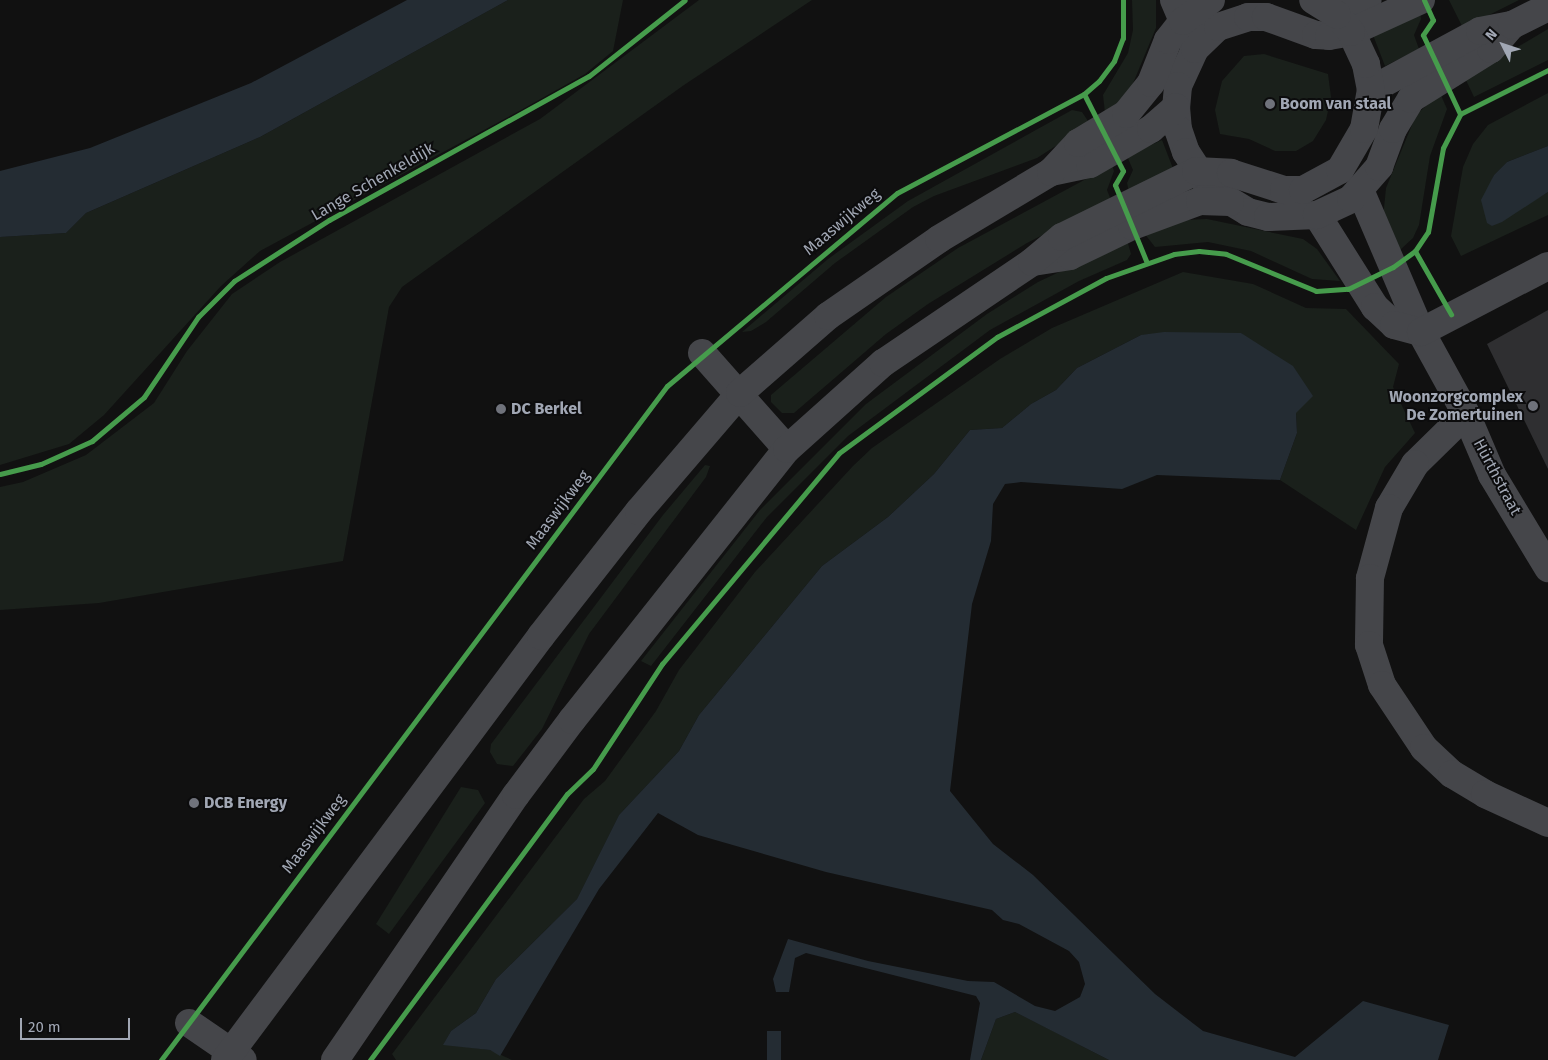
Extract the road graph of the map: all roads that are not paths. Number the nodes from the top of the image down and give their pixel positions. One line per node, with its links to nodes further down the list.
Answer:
1 (1211, 0): 6 (street)
2 (1313, 0): 7 (street)
3 (1368, 0): 7 (street)
4 (1421, 0): 7 (street)
5 (1548, 7): 8 (street)
6 (1179, 10): 9 (street); 14 (street)
7 (1344, 23): 9 (street); 10 (street)
8 (1512, 25): 10 (street); 15 (street)
9 (1195, 49): 11 (street)
10 (1372, 90): 12 (street)
11 (1176, 107): 13 (street); 14 (street)
12 (1348, 161): 13 (street); 15 (street, Hürthstraat)
13 (1196, 171): 16 (street); 18 (street)
14 (1051, 172): 22 (street)
15 (1360, 190): 17 (street); 20 (street, Hürthstraat)
16 (1230, 202): 17 (street); 18 (street)
17 (1317, 215): 20 (street)
18 (1032, 262): 24 (street)
19 (1548, 266): 20 (street)
20 (1421, 332): 23 (street, Hürthstraat)
21 (702, 353): 22 (street)
22 (740, 393): 24 (street); 28 (street)
23 (1466, 414): 25 (street, Hürthstraat); 26 (street)
24 (787, 449): 29 (street)
25 (1548, 568)
26 (1548, 823)
27 (189, 1023): 28 (street)
28 (233, 1057)
29 (335, 1060)

